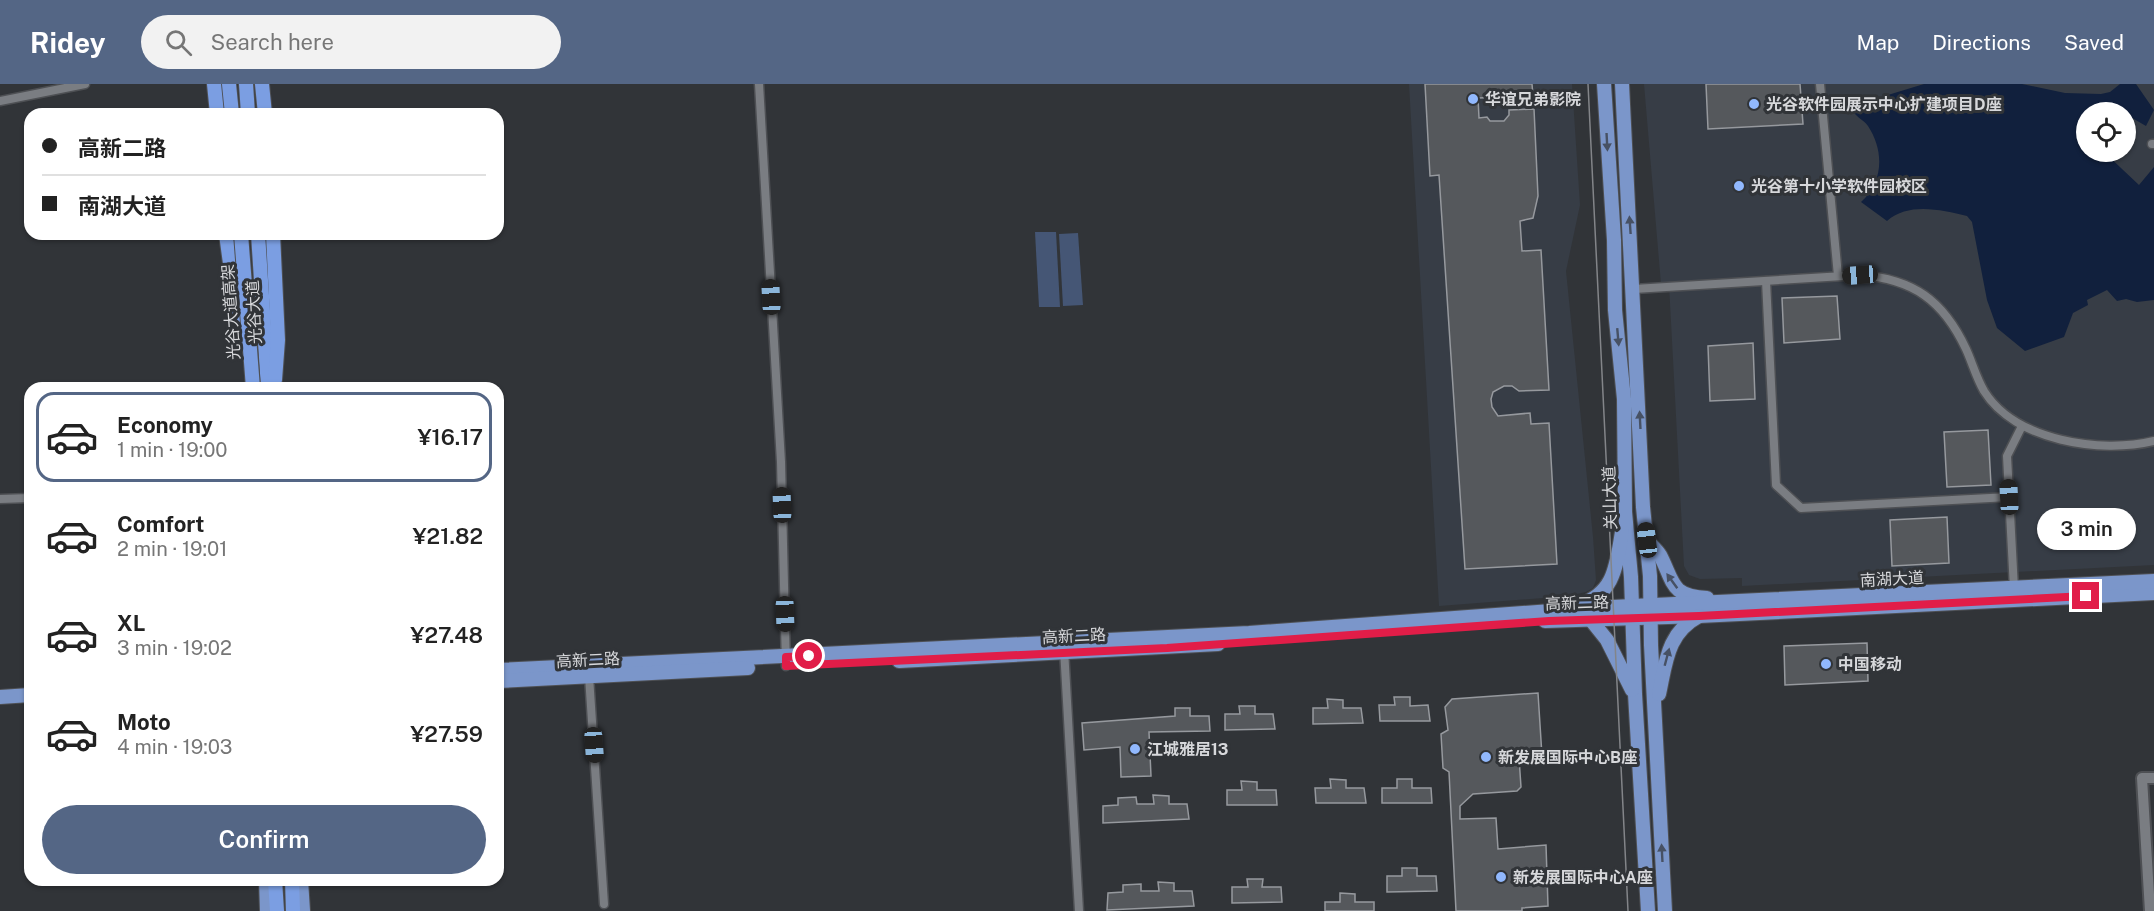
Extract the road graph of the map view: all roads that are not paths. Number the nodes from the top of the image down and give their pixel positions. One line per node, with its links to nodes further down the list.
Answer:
1 (85, 84): 12 (street)
2 (214, 84): 13 (highway)
3 (229, 84): 14 (highway)
4 (234, 84): 15 (main road)
5 (246, 84): 16 (highway)
6 (256, 84): 17 (main road)
7 (262, 84): 18 (highway)
8 (759, 84): 51 (street)
9 (1604, 84): 39 (main road, 关山大道, one-way to 39)
10 (1622, 84): 27 (main road, 关山大道, one-way to 10)
11 (1820, 84): 25 (street)
12 (0, 101)
13 (216, 108)
14 (233, 108)
15 (234, 108)
16 (248, 108)
17 (258, 108)
18 (264, 108)
19 (226, 240): 28 (highway)
20 (242, 240): 28 (main road, 光谷大道)
21 (242, 240): 30 (highway, 光谷大道高架, bridge)
22 (258, 240): 31 (highway, 光谷大道高架)
23 (267, 240): 32 (main road, 光谷大道)
24 (273, 240): 33 (highway)
25 (1838, 276): 26 (street); 34 (street)
26 (1766, 281): 27 (street); 36 (street)
27 (1634, 289): 40 (main road, 关山大道, one-way to 27)
28 (245, 338): 29 (main road, 光谷大道)
29 (247, 382)
30 (253, 382)
31 (268, 382)
32 (274, 382)
33 (274, 382)
34 (2022, 426): 35 (street); 36 (street)
35 (2154, 441)
36 (2009, 497): 42 (street)
37 (24, 498): 38 (street)
38 (0, 499)
39 (1625, 512): 45 (main road); 46 (main road, 关山大道)
40 (1647, 540): 44 (main road, one-way to 40); 47 (main road, 关山大道)
41 (2154, 582): 42 (main road, 南湖大道)
42 (2014, 589): 44 (main road, 南湖大道)
43 (2154, 592): 48 (main road, 南湖大道)
44 (1766, 602): 47 (main road, 南湖大道)
45 (1563, 611): 46 (main road, 高新二路); 50 (main road, 高新二路)
46 (1632, 612): 47 (main road, 南湖大道); 49 (main road, 高新二路); 55 (main road, 关山大道)
47 (1650, 612): 48 (main road, 南湖大道); 60 (main road, 关山大道)
48 (1699, 616): 60 (main road, one-way to 48)
49 (1591, 620): 50 (main road, 高新二路); 55 (main road)
50 (1064, 648): 51 (main road, 高新二路); 71 (street)
51 (786, 662): 52 (main road, 高新二路); 53 (main road, 高新二路)
52 (504, 670)
53 (589, 676): 54 (main road, 高新二路); 66 (street)
54 (504, 681)
55 (1635, 694): 72 (main road, 关山大道)
56 (24, 695): 57 (main road)
57 (0, 697)
58 (24, 703): 59 (main road)
59 (0, 704)
60 (1655, 710): 73 (main road, 关山大道, one-way to 60)
61 (2154, 778): 74 (street)
62 (266, 886): 67 (main road)
63 (275, 886): 68 (highway)
64 (292, 886): 69 (highway)
65 (301, 886): 70 (main road)
66 (604, 904)
67 (267, 911)
68 (277, 911)
69 (293, 911)
70 (303, 911)
71 (1079, 911)
72 (1648, 911)
73 (1665, 911)
74 (2150, 911)

